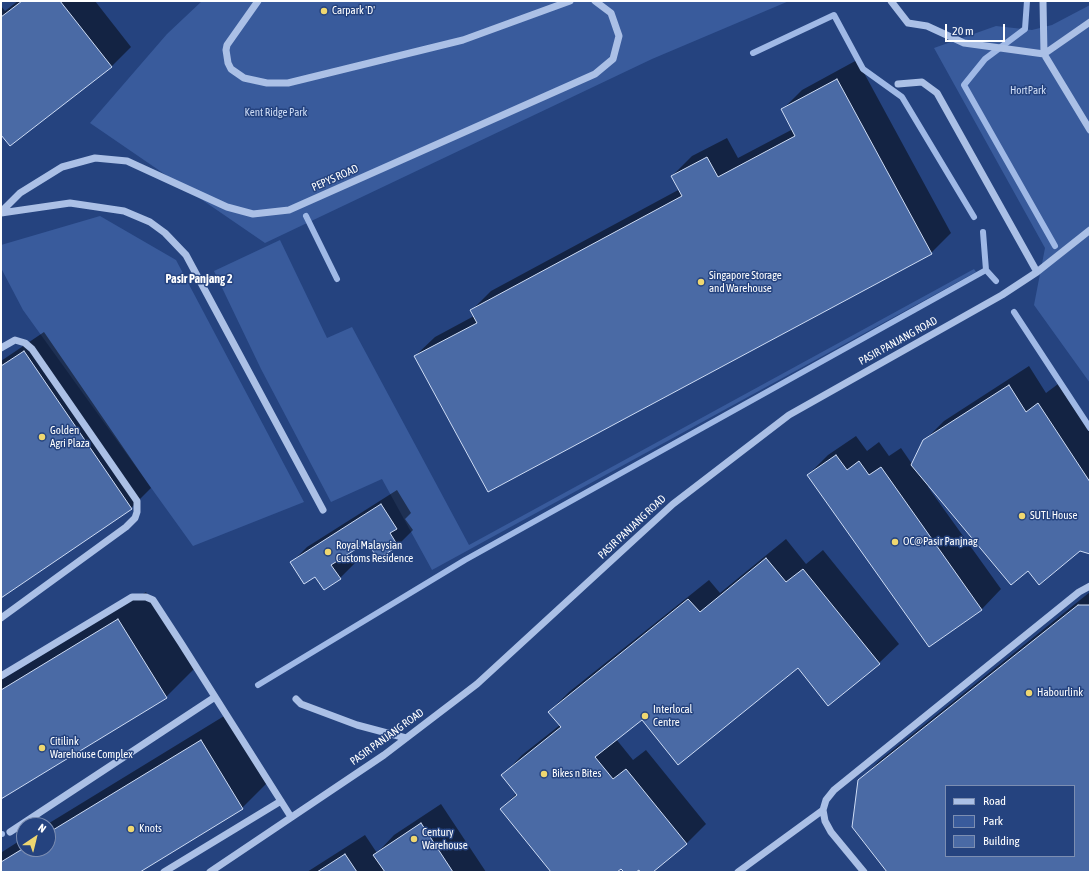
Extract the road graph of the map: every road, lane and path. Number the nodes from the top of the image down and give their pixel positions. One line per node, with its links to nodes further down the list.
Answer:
1 (258, 1): 2 (street)
2 (570, 1)
3 (595, 1): 10 (street, PEPYS ROAD)
4 (891, 1): 7 (street)
5 (1043, 1): 7 (street)
6 (1090, 22): 7 (street)
7 (1044, 54): 9 (street)
8 (898, 84): 12 (street)
9 (1089, 125)
10 (1, 212): 14 (street)
11 (1090, 230): 12 (street, PASIR PANJANG ROAD)
12 (1037, 272): 20 (street, PASIR PANJANG ROAD)
13 (1, 348): 16 (street)
14 (323, 510)
15 (1090, 586): 22 (street)
16 (1, 618)
17 (1, 676): 18 (street)
18 (215, 697): 21 (street); 24 (street)
19 (296, 699): 20 (street)
20 (406, 738): 23 (street, PASIR PANJANG ROAD)
21 (281, 802): 23 (street); 25 (street)
22 (823, 810): 27 (street); 28 (street)
23 (291, 817): 26 (street, PASIR PANJANG ROAD)
24 (10, 832)
25 (164, 872)
26 (210, 872)
27 (738, 872)
28 (864, 872)

